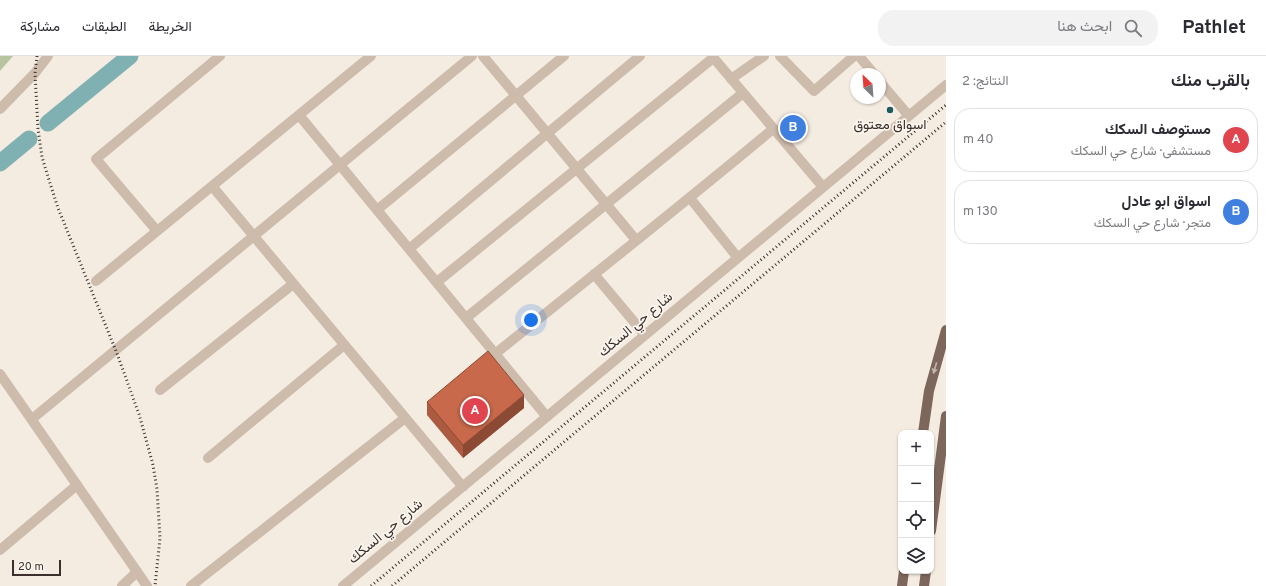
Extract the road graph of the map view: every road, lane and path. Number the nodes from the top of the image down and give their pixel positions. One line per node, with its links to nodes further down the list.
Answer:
1 (48, 56): 19 (street)
2 (220, 56): 31 (street)
3 (371, 56): 20 (street)
4 (472, 56): 24 (street)
5 (483, 56): 18 (street)
6 (564, 56): 18 (street)
7 (764, 56): 14 (street)
8 (780, 56): 9 (street)
9 (854, 56)
10 (859, 56): 13 (street)
11 (637, 57): 23 (street)
12 (712, 57): 14 (street); 25 (street)
13 (869, 68)
14 (731, 79): 17 (street)
15 (946, 85): 21 (street, شارع حي السكك)
16 (886, 89): 21 (street)
17 (743, 93): 22 (street); 29 (street)
18 (516, 96): 23 (street); 30 (street)
19 (0, 109)
20 (299, 115): 24 (street); 26 (street)
21 (909, 116): 27 (street, شارع حي السكك)
22 (773, 129): 27 (street); 28 (street)
23 (547, 133): 25 (street); 34 (street)
24 (340, 165): 30 (street); 32 (street)
25 (577, 169): 29 (street); 38 (street)
26 (212, 186): 31 (street); 32 (street)
27 (823, 187): 35 (street, شارع حي السكك)
28 (690, 198): 33 (street); 35 (street)
29 (606, 204): 33 (street); 40 (street)
30 (377, 210): 34 (street)
31 (157, 231): 37 (street)
32 (254, 236): 39 (street); 50 (street)
33 (636, 240): 36 (street)
34 (409, 249): 38 (street)
35 (738, 258): 42 (street, شارع حي السكك)
36 (594, 274): 42 (street); 44 (street)
37 (96, 281)
38 (437, 282): 40 (street)
39 (293, 284): 43 (street); 46 (street)
40 (466, 318): 44 (street)
41 (946, 330): 51 (main road, one-way to 51)
42 (646, 335): 48 (street, شارع حي السكك)
43 (344, 345): 49 (street); 52 (street)
44 (495, 354): 48 (street)
45 (2, 380): 50 (street)
46 (160, 390)
47 (946, 416): 55 (main road)
48 (547, 417): 54 (street, شارع حي السكك)
49 (405, 418): 54 (street); 62 (street)
50 (32, 419): 53 (street)
51 (923, 430)
52 (208, 458)
53 (77, 485): 56 (street); 57 (street)
54 (463, 487): 63 (street, شارع حي السكك)
55 (934, 508)
56 (0, 550)
57 (137, 572): 60 (street); 61 (street)
58 (904, 574): 64 (main road)
59 (926, 574): 65 (main road)
60 (122, 586)
61 (147, 586)
62 (191, 586)
63 (343, 586)
64 (902, 586)
65 (924, 586)

